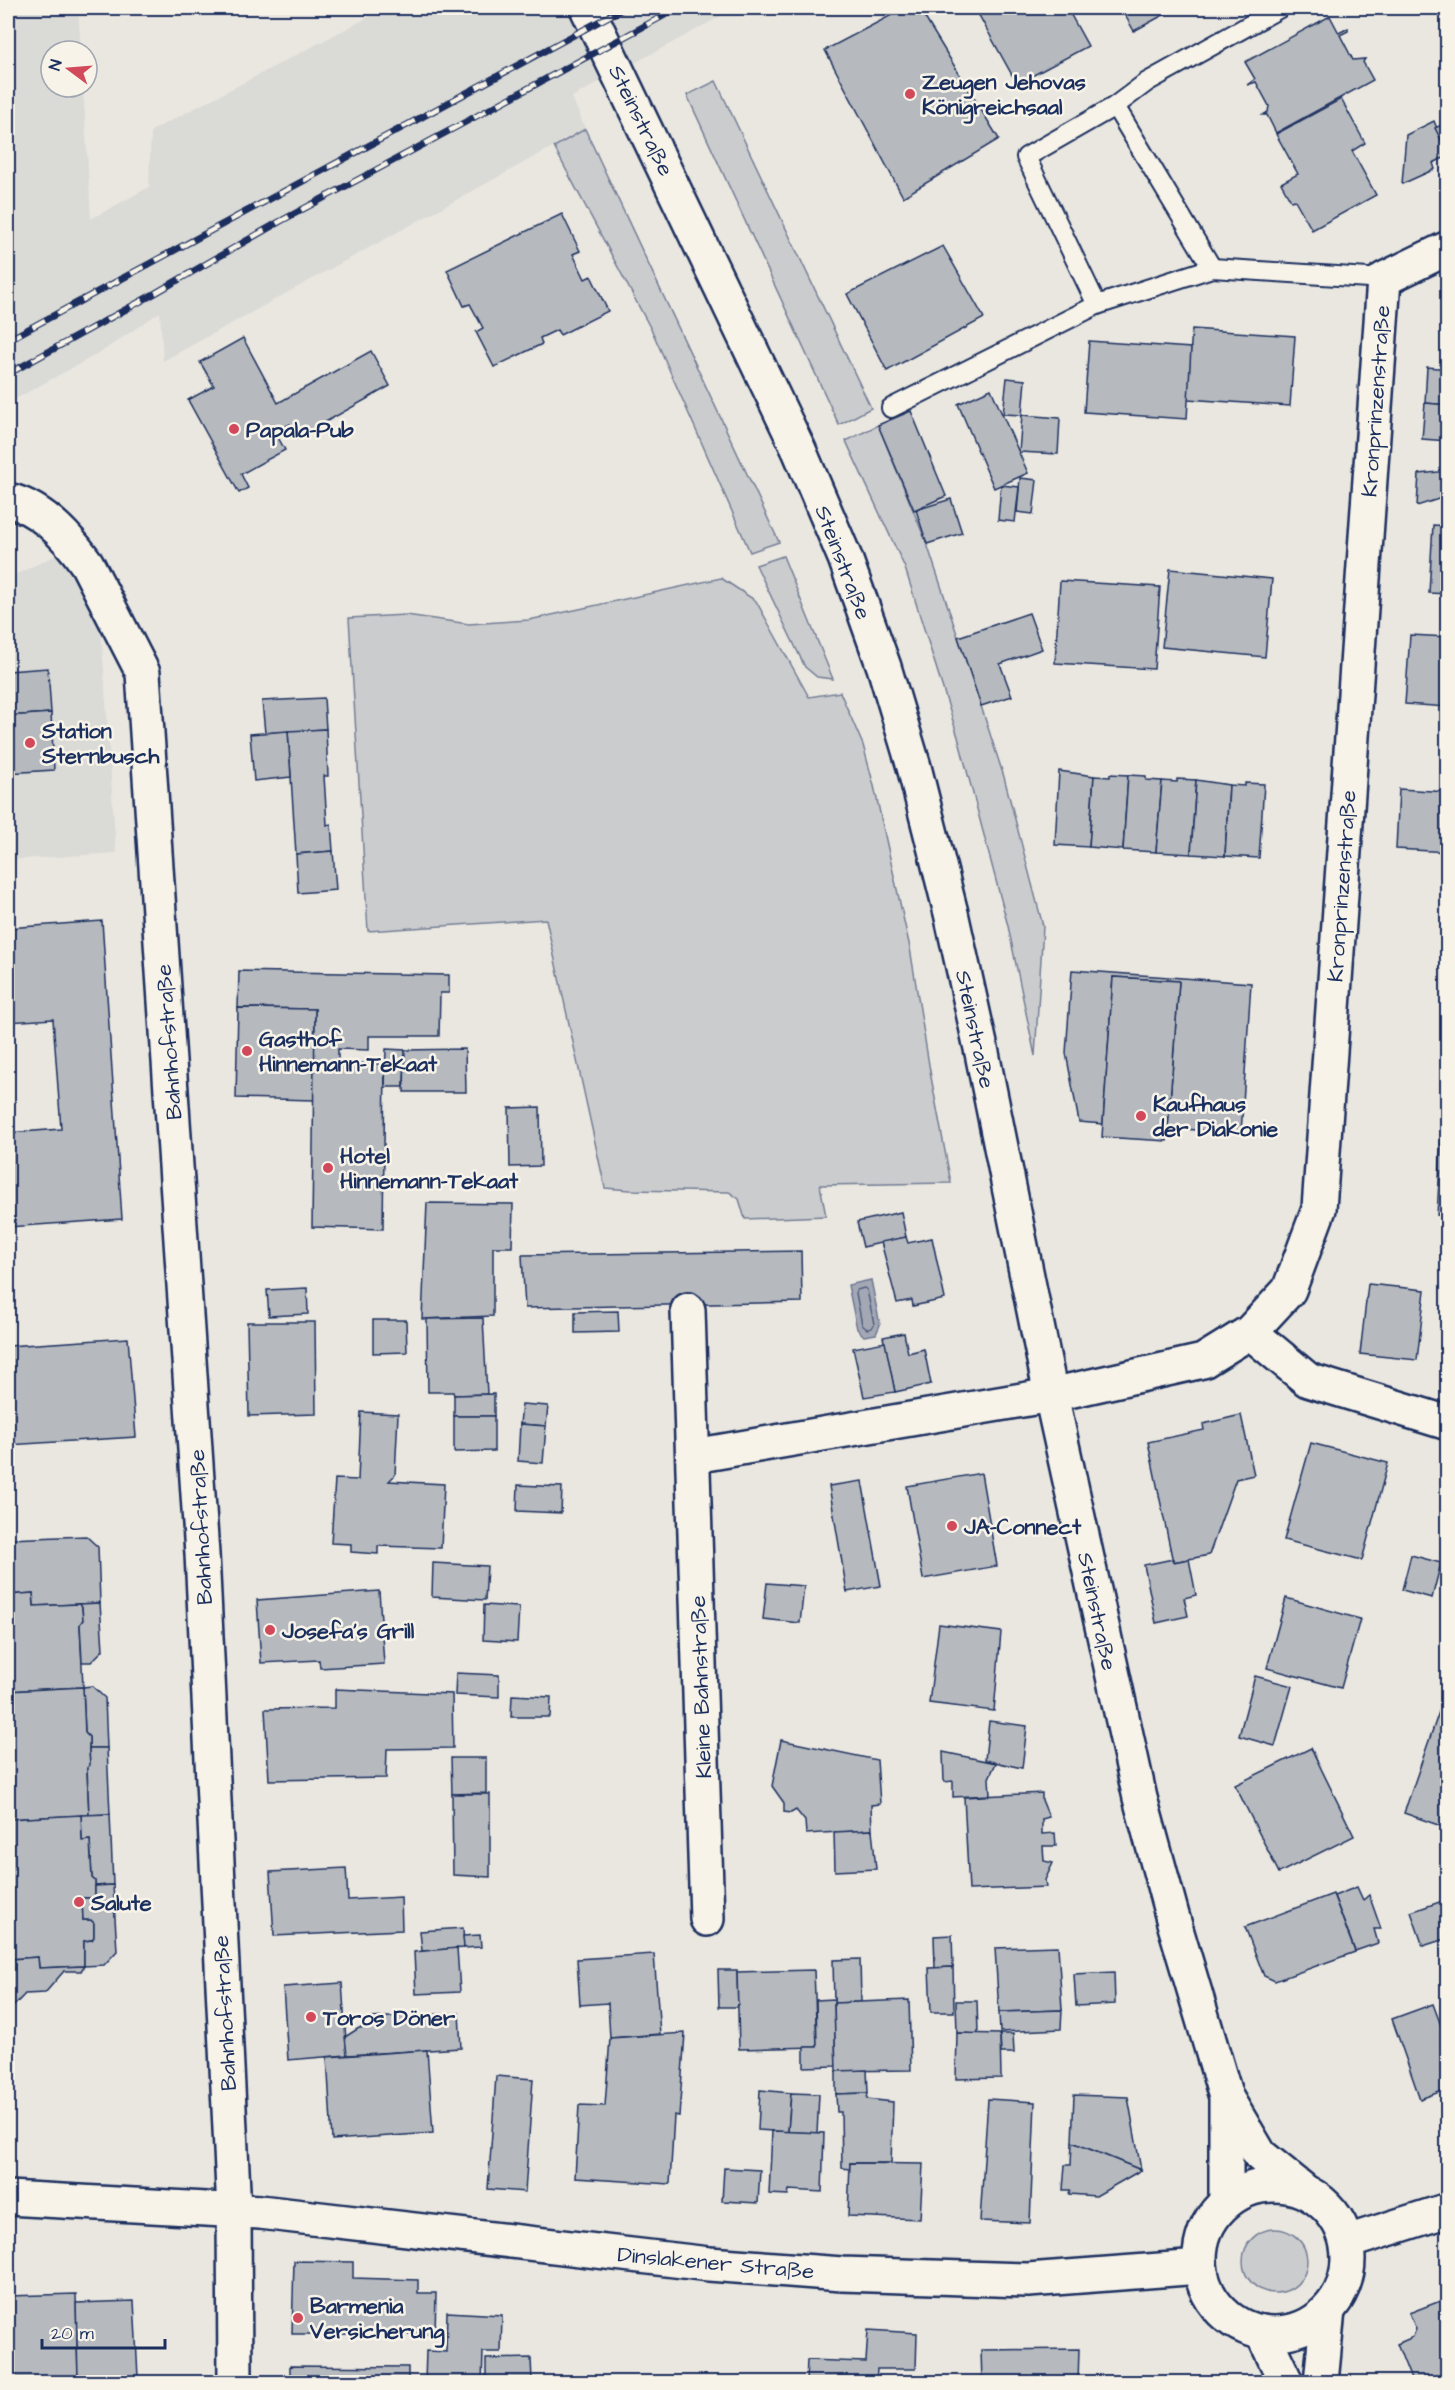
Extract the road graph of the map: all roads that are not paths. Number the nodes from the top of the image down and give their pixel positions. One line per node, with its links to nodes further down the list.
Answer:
1 (587, 8): 12 (street, Steinstraße)
2 (1280, 8): 3 (lane)
3 (1115, 106): 5 (lane); 7 (lane)
4 (1448, 248): 6 (street, Kronprinzenstraße)
5 (1212, 268): 6 (lane); 7 (lane)
6 (1384, 279): 11 (street, Kronprinzenstraße)
7 (1097, 305): 8 (lane)
8 (891, 408)
9 (8, 500): 20 (street, Bahnhofstraße)
10 (688, 1311): 14 (street, Kleine Bahnstraße)
11 (1250, 1332): 12 (street, Kronprinzenstraße); 13 (street)
12 (1051, 1395): 14 (street); 16 (street, Steinstraße)
13 (1448, 1423)
14 (694, 1456): 15 (street, Kleine Bahnstraße)
15 (707, 1919)
16 (1226, 2097): 17 (street, Steinstraße); 19 (street, Steinstraße)
17 (1304, 2191): 19 (street); 22 (street)
18 (8, 2198): 20 (street, Dinslakener Straße)
19 (1226, 2201): 23 (street)
20 (234, 2211): 23 (street, Dinslakener Straße); 26 (street, Bahnhofstraße)
21 (1448, 2211): 22 (street)
22 (1347, 2242): 24 (street)
23 (1200, 2266): 25 (street)
24 (1328, 2310): 25 (street); 28 (street)
25 (1262, 2332): 27 (street)
26 (235, 2382)
27 (1286, 2382)
28 (1321, 2382)

